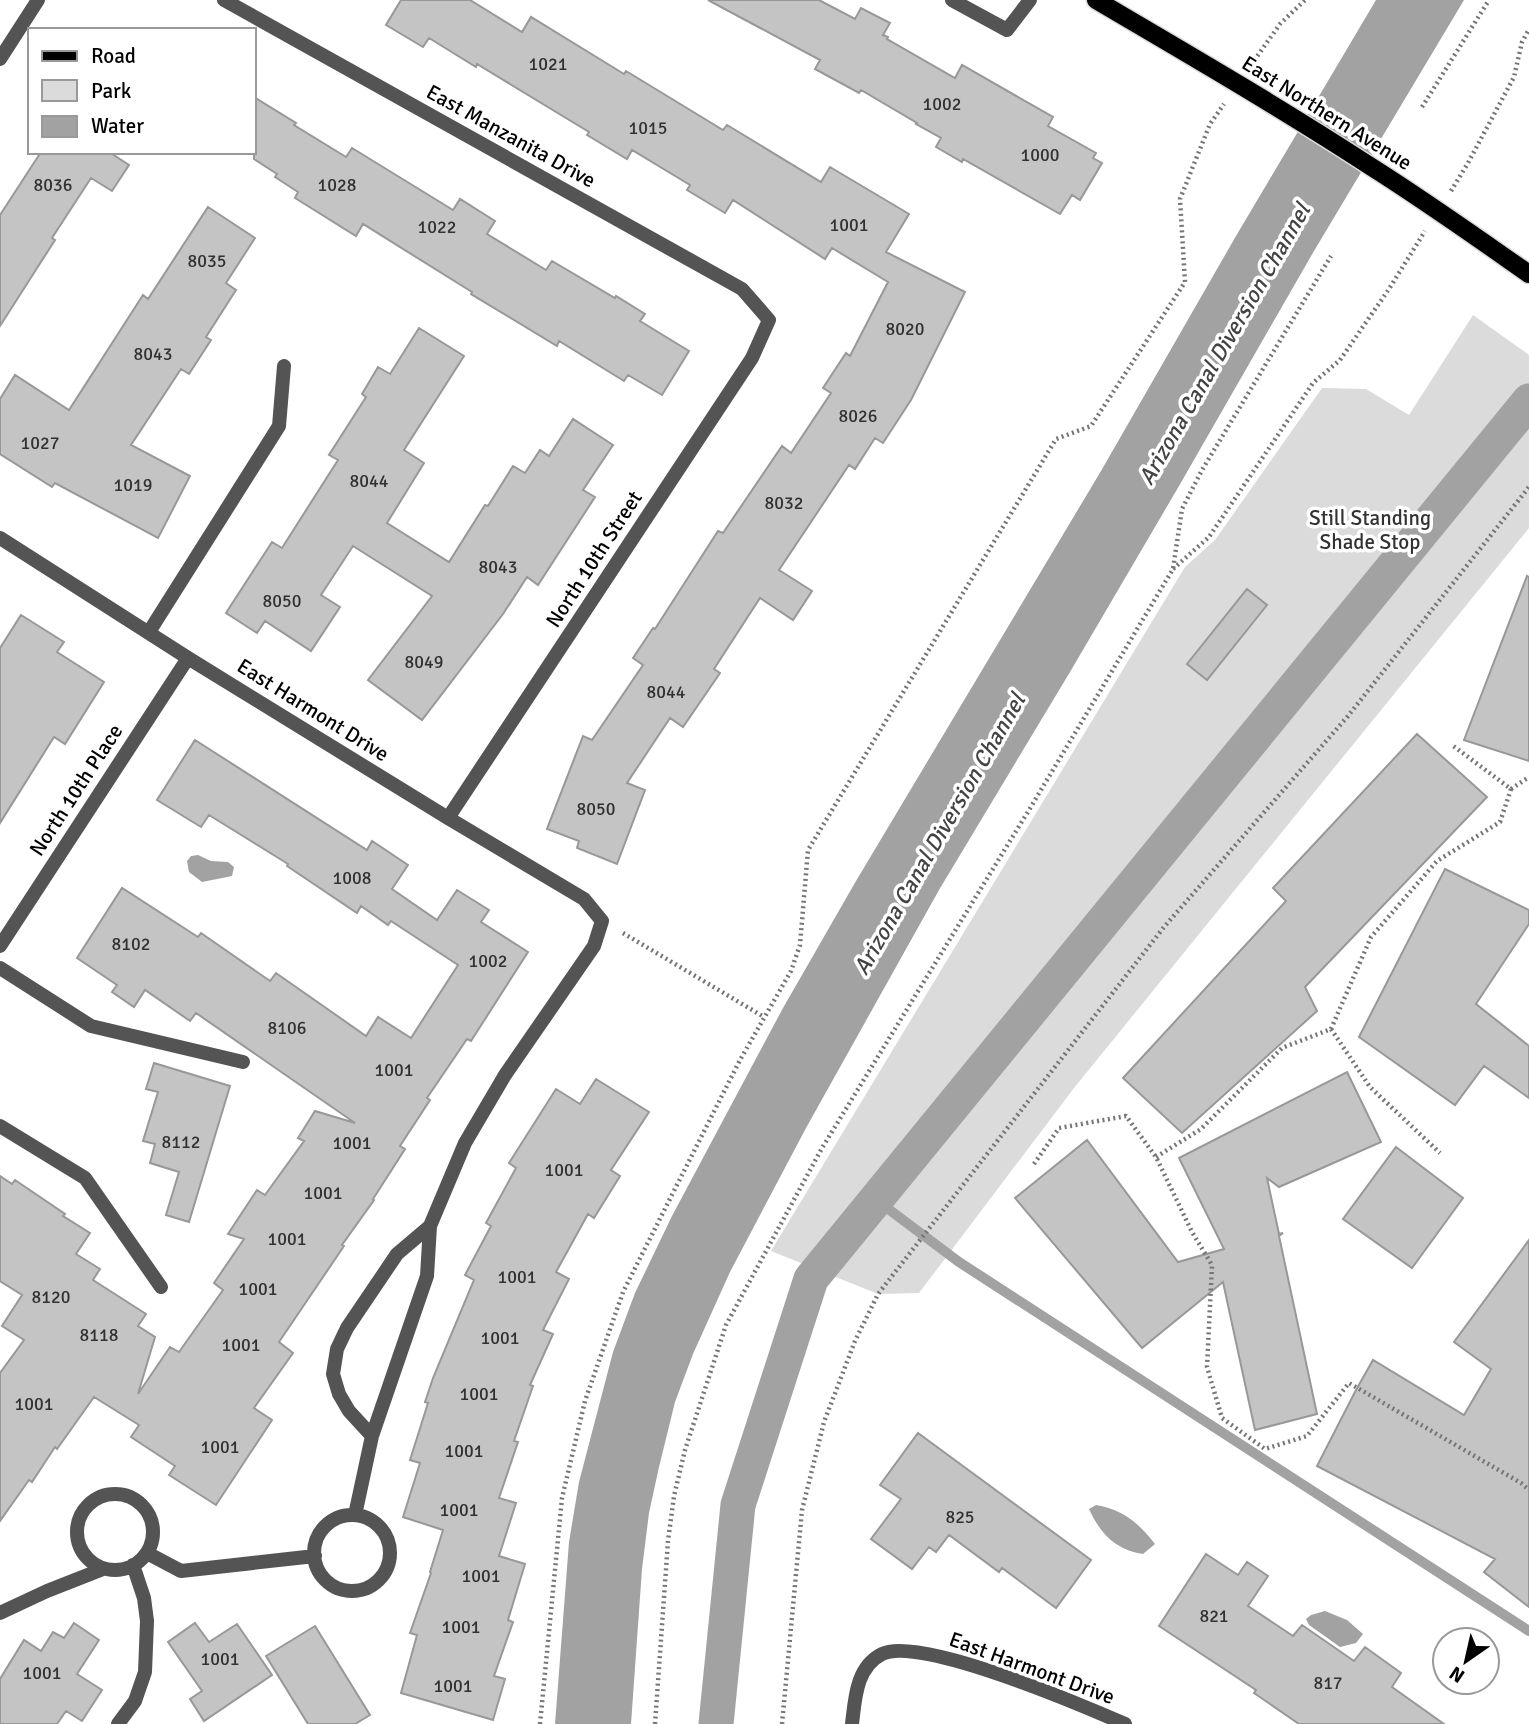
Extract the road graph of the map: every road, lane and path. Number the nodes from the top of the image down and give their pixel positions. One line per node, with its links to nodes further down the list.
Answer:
1 (38, 0): 9 (street)
2 (224, 0): 15 (street, East Manzanita Drive)
3 (952, 0): 4 (street)
4 (1030, 0)
5 (1096, 0): 10 (main road, East Northern Avenue)
6 (1305, 0): 10 (path)
7 (1489, 0): 11 (path)
8 (1529, 29): 12 (path)
9 (0, 59)
10 (1238, 84): 12 (main road, East Northern Avenue); 29 (path)
11 (1422, 107)
12 (1438, 210): 14 (main road, East Northern Avenue); 19 (path)
13 (1331, 256): 19 (path)
14 (1529, 274)
15 (769, 320): 25 (street, North 10th Street)
16 (284, 366): 20 (street)
17 (1529, 487): 49 (path)
18 (0, 538): 20 (street, East Harmont Drive)
19 (1173, 569): 48 (path)
20 (149, 632): 21 (street, East Harmont Drive)
21 (188, 658): 25 (street, East Harmont Drive); 27 (street, North 10th Place)
22 (1452, 745): 24 (path)
23 (1529, 778): 24 (path)
24 (1511, 789): 30 (path)
25 (448, 818): 26 (street, East Harmont Drive)
26 (602, 921): 29 (path); 36 (street)
27 (0, 946)
28 (0, 968): 31 (street)
29 (764, 1017): 47 (path)
30 (1331, 1029): 33 (path); 34 (path)
31 (243, 1062)
32 (0, 1126): 37 (street)
33 (1440, 1153)
34 (1156, 1157): 35 (path); 39 (path)
35 (1034, 1164)
36 (430, 1226): 38 (street); 38 (street)
37 (161, 1287)
38 (372, 1436): 40 (street)
39 (1529, 1490)
40 (355, 1515): 42 (street); 42 (street)
41 (147, 1553): 42 (street); 43 (street); 44 (street)
42 (315, 1556)
43 (132, 1565): 44 (street); 46 (street)
44 (103, 1569): 45 (street)
45 (0, 1613)
46 (118, 1724)
47 (540, 1724)
48 (654, 1724)
49 (782, 1724)
50 (852, 1724): 51 (street, East Harmont Drive)
51 (1125, 1724)

